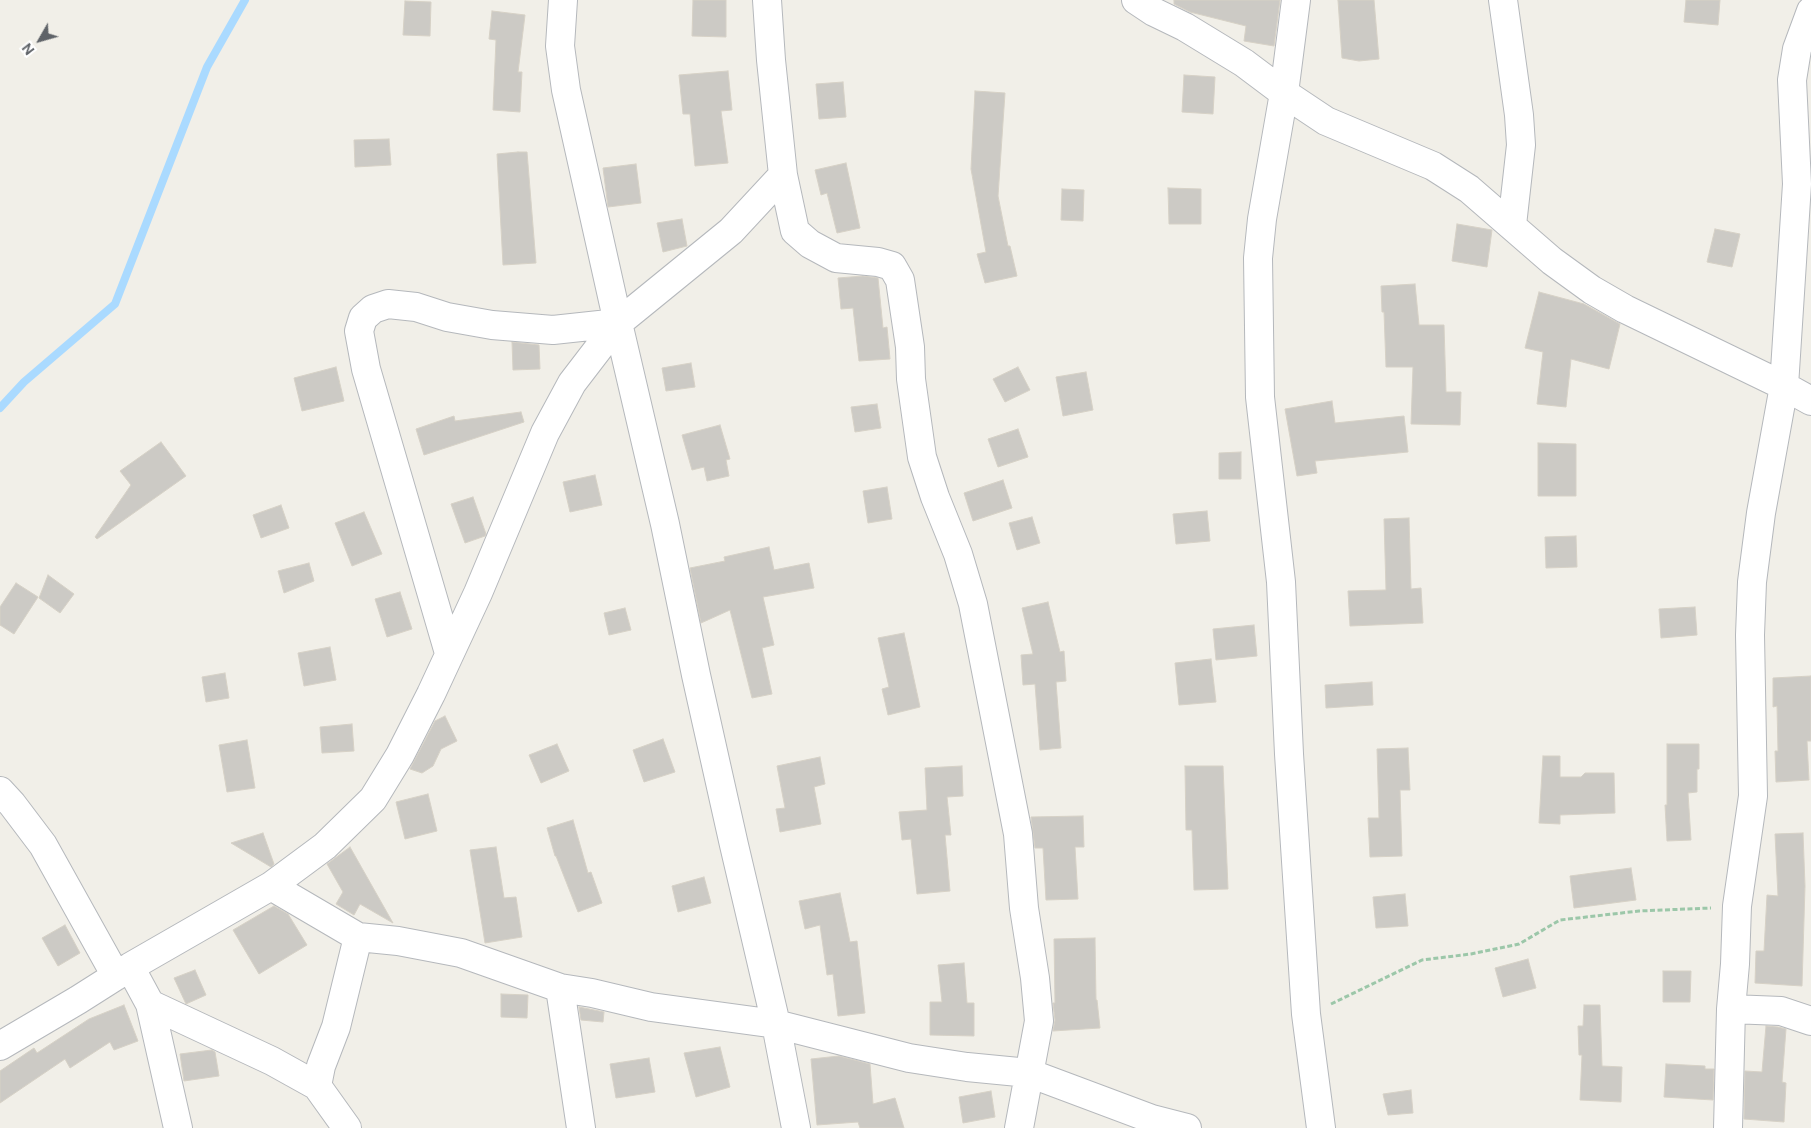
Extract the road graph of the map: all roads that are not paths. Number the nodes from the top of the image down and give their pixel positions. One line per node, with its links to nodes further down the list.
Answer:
1 (563, 0): 10 (street)
2 (767, 0): 8 (street)
3 (1136, 0): 7 (street)
4 (1296, 0): 7 (street)
5 (1504, 0): 9 (street)
6 (1811, 11): 11 (street)
7 (1284, 93): 9 (street); 32 (street)
8 (783, 175): 10 (street); 24 (street)
9 (1512, 224): 11 (street)
10 (618, 323): 13 (street); 13 (street); 22 (street)
11 (1784, 386): 12 (street); 20 (street)
12 (1811, 401)
13 (449, 653): 15 (street)
14 (0, 790): 17 (street)
15 (272, 886): 16 (street); 17 (street)
16 (358, 937): 18 (street); 25 (street)
17 (123, 972): 19 (street); 23 (street)
18 (560, 988): 22 (street); 28 (street)
19 (150, 1004): 25 (street); 26 (street)
20 (1731, 1009): 21 (street); 33 (street)
21 (1811, 1021)
22 (776, 1024): 24 (street); 29 (street)
23 (0, 1046)
24 (1029, 1073): 30 (street); 31 (street)
25 (317, 1086): 27 (street)
26 (178, 1128)
27 (347, 1128)
28 (581, 1128)
29 (796, 1128)
30 (1019, 1128)
31 (1187, 1128)
32 (1320, 1128)
33 (1728, 1128)

